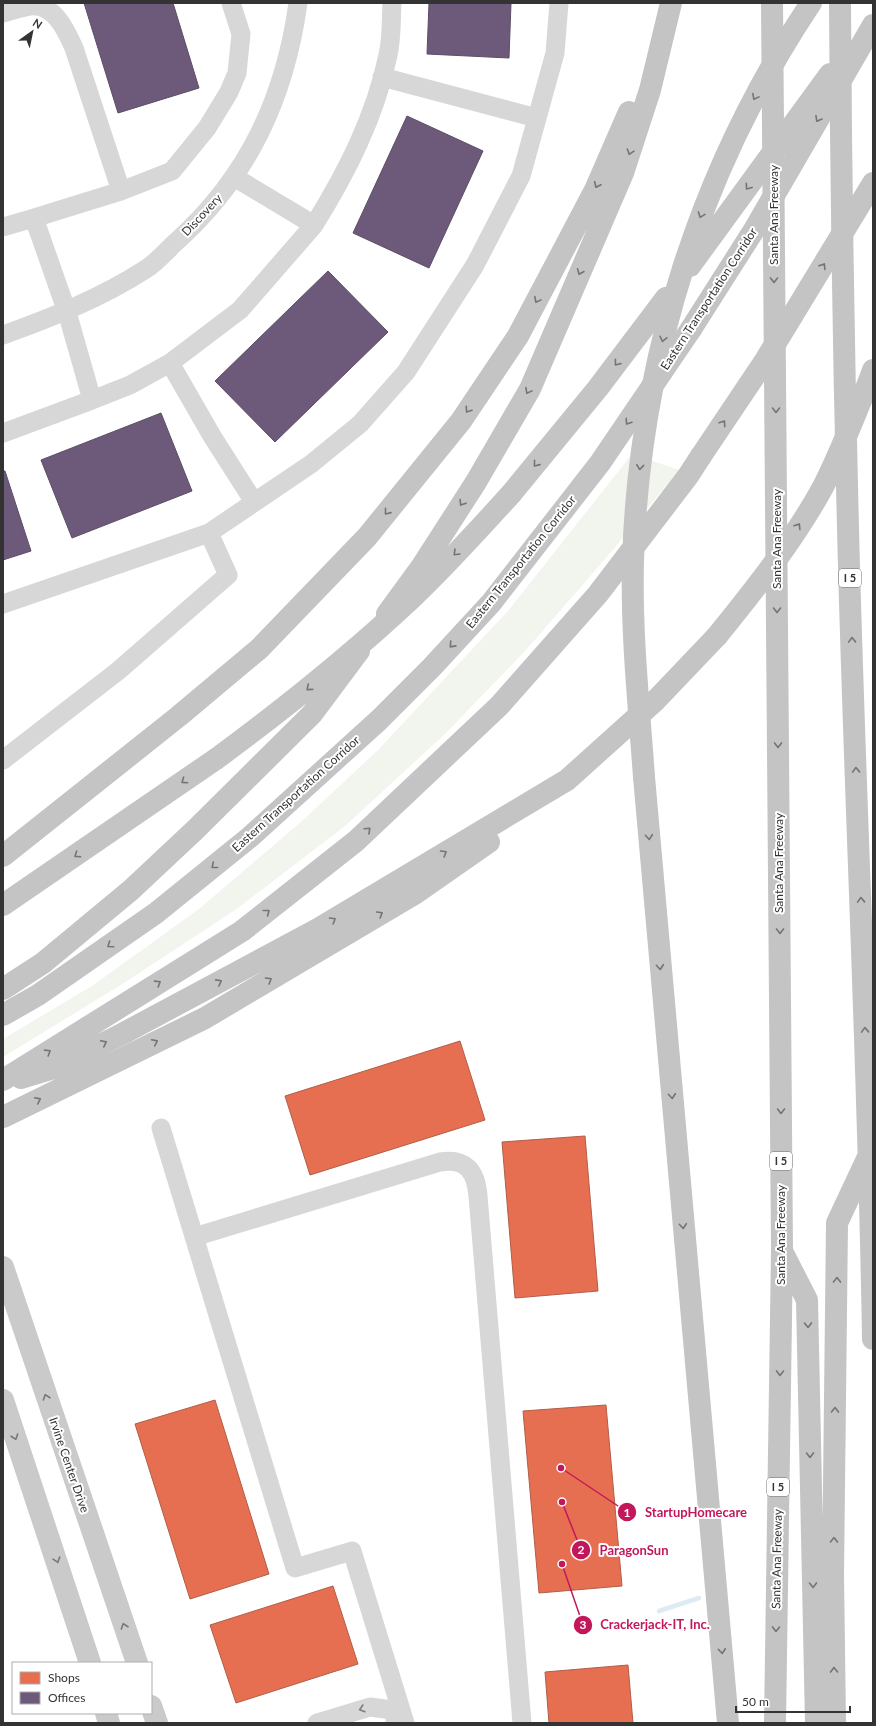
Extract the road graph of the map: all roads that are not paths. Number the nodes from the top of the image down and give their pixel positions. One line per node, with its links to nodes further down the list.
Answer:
1 (298, 3): 14 (street, Discovery)
2 (392, 3): 12 (street)
3 (559, 3): 13 (street)
4 (772, 3): 41 (highway, Santa Ana Freeway / I 5, one-way to 41)
5 (810, 3): 52 (highway, one-way to 52, bridge)
6 (840, 3): 38 (highway, I 5, one-way to 6)
7 (671, 5): 31 (highway, one-way to 31); 33 (highway, one-way to 33)
8 (234, 6): 16 (street)
9 (3, 13): 16 (street)
10 (873, 22): 32 (highway, one-way to 32, bridge)
11 (873, 25): 34 (highway, Eastern Transportation Corridor, one-way to 34, bridge)
12 (382, 77): 13 (street); 18 (street)
13 (537, 118): 26 (street)
14 (234, 177): 18 (street); 20 (street, Discovery)
15 (873, 183): 35 (highway, one-way to 15, bridge)
16 (122, 191): 17 (street)
17 (34, 218): 19 (street); 20 (street)
18 (314, 225): 22 (street)
19 (3, 227)
20 (67, 312): 21 (street, Discovery); 24 (street)
21 (3, 335)
22 (170, 363): 24 (street); 26 (street)
23 (873, 370): 30 (highway, one-way to 23, bridge)
24 (92, 400): 25 (street)
25 (3, 433)
26 (254, 502): 27 (street)
27 (209, 533): 28 (street); 29 (street)
28 (3, 604)
29 (3, 760)
30 (567, 780): 35 (highway, one-way to 30); 36 (highway, one-way to 30)
31 (3, 856)
32 (3, 905)
33 (3, 989)
34 (3, 1015)
35 (3, 1082)
36 (3, 1117)
37 (161, 1128): 40 (street)
38 (870, 1153): 39 (highway, I 5); 55 (highway, one-way to 38)
39 (872, 1222): 43 (highway, I 5)
40 (194, 1237): 48 (street); 51 (street)
41 (782, 1250): 53 (highway, Santa Ana Freeway / I 5, one-way to 53); 54 (highway, one-way to 54)
42 (3, 1267): 46 (main road, Irvine Center Drive, one-way to 42)
43 (873, 1339)
44 (3, 1400): 45 (main road, one-way to 45)
45 (90, 1662)
46 (136, 1662)
47 (152, 1709): 49 (main road)
48 (399, 1719): 50 (street, one-way to 50)
49 (157, 1723)
50 (316, 1723)
51 (522, 1723)
52 (728, 1723)
53 (775, 1723)
54 (816, 1723)
55 (835, 1723)

